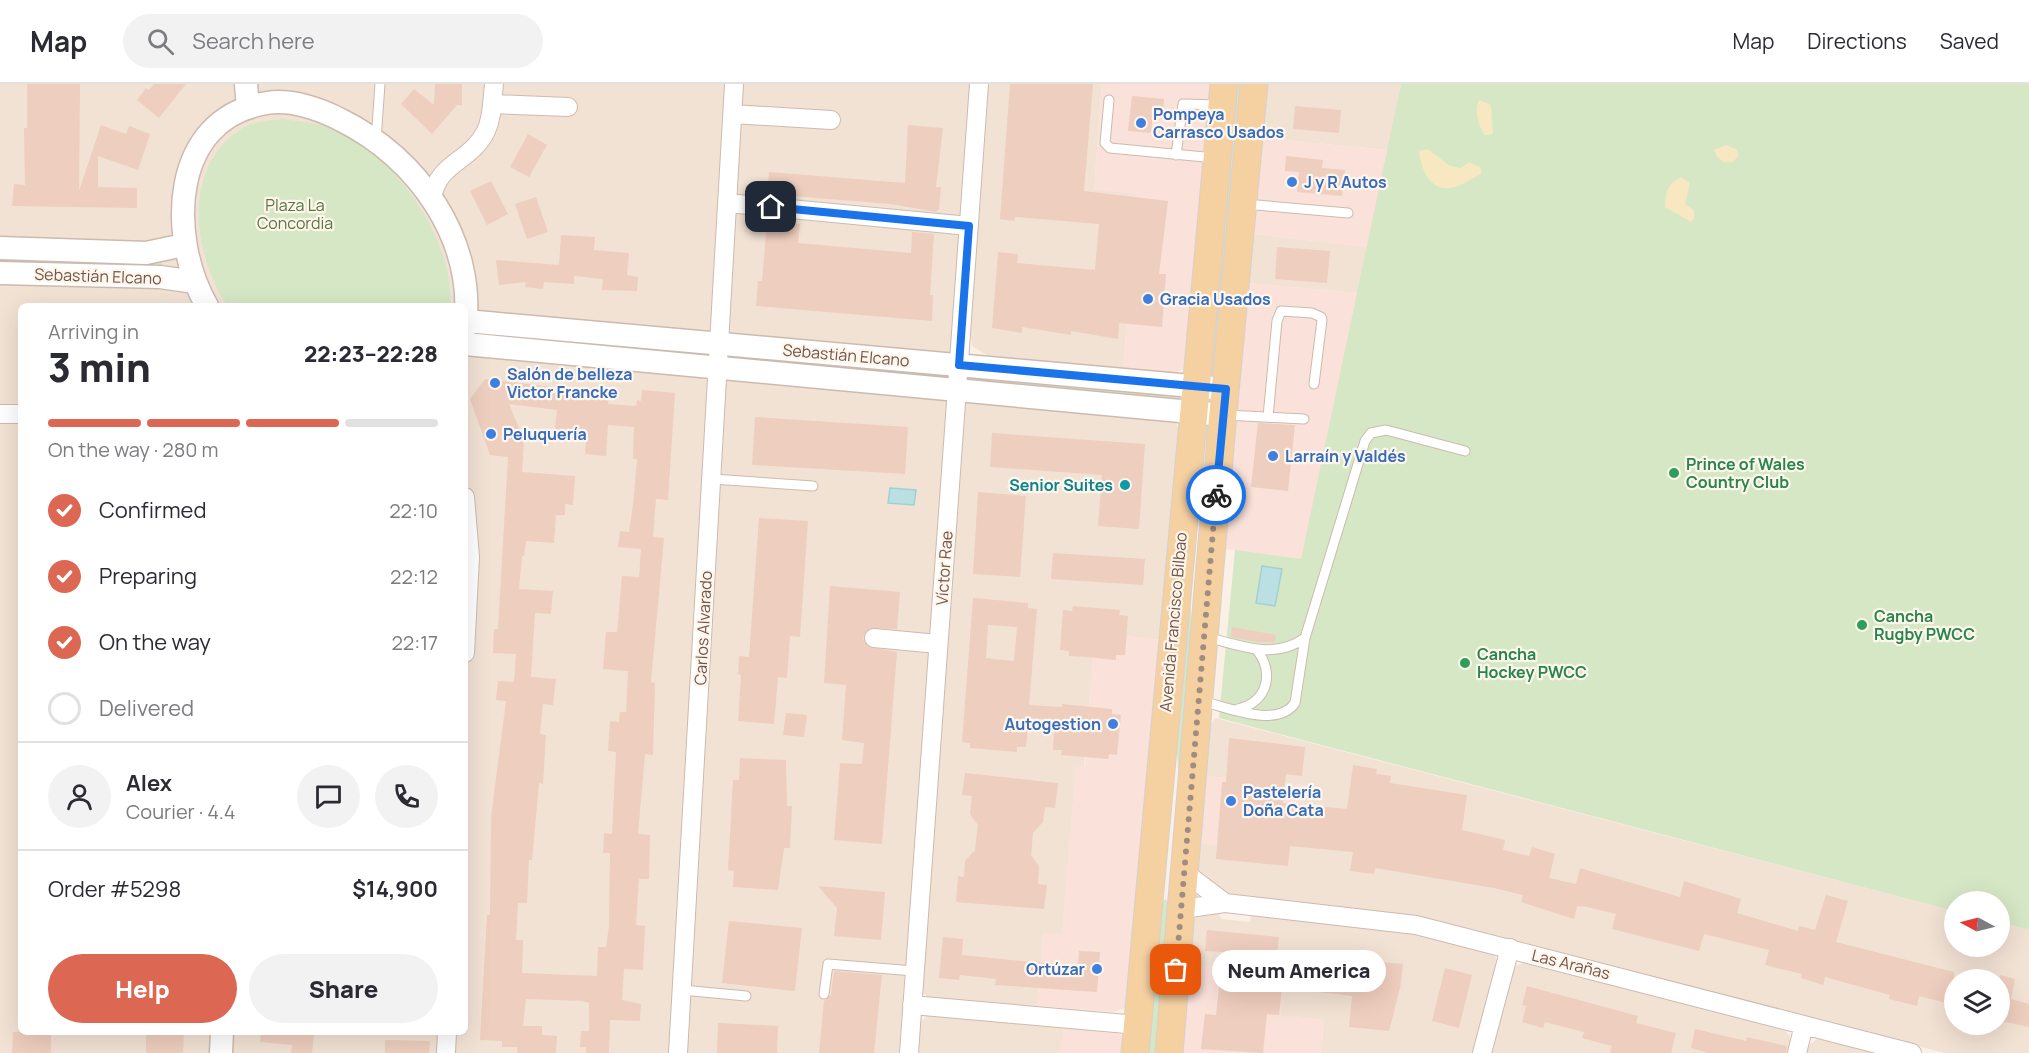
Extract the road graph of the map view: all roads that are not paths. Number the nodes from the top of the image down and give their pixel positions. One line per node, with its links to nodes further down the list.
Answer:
1 (246, 84): 11 (street)
2 (380, 84): 14 (lane)
3 (494, 84): 9 (street)
4 (734, 84): 12 (street, Carlos Alvarado)
5 (980, 84): 23 (street, Víctor Rae)
6 (1254, 84): 21 (main road, Avenida Francisco Bilbao)
7 (1223, 95): 15 (lane); 16 (main road, Avenida Francisco Bilbao)
8 (1109, 100): 15 (lane)
9 (492, 104): 10 (street); 18 (street)
10 (568, 107)
11 (248, 108): 14 (street); 24 (street)
12 (733, 114): 13 (street); 20 (street, Carlos Alvarado)
13 (831, 120)
14 (376, 140): 17 (street)
15 (1176, 155): 16 (lane)
16 (1217, 158): 37 (main road, Avenida Francisco Bilbao)
17 (412, 171): 18 (street); 19 (street)
18 (439, 175): 19 (street)
19 (432, 199): 29 (street)
20 (728, 203): 23 (street); 32 (street, Carlos Alvarado)
21 (1243, 204): 22 (lane); 38 (main road, Avenida Francisco Bilbao)
22 (1348, 213)
23 (969, 226): 33 (street, Víctor Rae)
24 (184, 245): 25 (street, Sebastián Elcano); 27 (street)
25 (0, 248)
26 (0, 273): 27 (street, Sebastián Elcano)
27 (195, 282): 28 (street)
28 (206, 303)
29 (466, 303)
30 (468, 325): 32 (street, Sebastián Elcano)
31 (468, 344): 34 (street, Sebastián Elcano)
32 (720, 344): 33 (street, Sebastián Elcano); 34 (street, Carlos Alvarado)
33 (959, 365): 36 (street, Víctor Rae); 37 (street, Sebastián Elcano)
34 (718, 369): 36 (street, Sebastián Elcano); 44 (street, Carlos Alvarado)
35 (1314, 384): 41 (lane)
36 (957, 391): 37 (street, Sebastián Elcano); 51 (street, Víctor Rae)
37 (1194, 399): 38 (street, Sebastián Elcano); 55 (main road, Avenida Francisco Bilbao)
38 (1224, 402): 41 (lane); 48 (main road, Avenida Francisco Bilbao)
39 (0, 414): 40 (street)
40 (18, 414)
41 (1268, 417): 42 (lane)
42 (1304, 419)
43 (1465, 451): 50 (lane)
44 (712, 478): 45 (lane); 61 (street, Carlos Alvarado)
45 (813, 486)
46 (468, 533): 47 (street)
47 (468, 595)
48 (1205, 637): 52 (lane); 53 (main road, Avenida Francisco Bilbao)
49 (874, 638): 51 (street)
50 (1305, 638): 52 (lane); 54 (lane)
51 (938, 644): 60 (street, Víctor Rae)
52 (1256, 649): 54 (lane)
53 (1199, 700): 54 (lane); 56 (main road, Avenida Francisco Bilbao)
54 (1236, 709)
55 (1153, 851): 58 (main road); 65 (main road, Avenida Francisco Bilbao)
56 (1185, 868): 57 (street); 58 (main road, Avenida Francisco Bilbao)
57 (1225, 903): 58 (street, Las Arañas); 59 (street, Las Arañas)
58 (1182, 909): 74 (main road, Avenida Francisco Bilbao)
59 (1510, 948): 66 (street, Las Arañas); 75 (street)
60 (914, 971): 62 (lane); 64 (street, Víctor Rae)
61 (682, 990): 63 (lane); 71 (street, Carlos Alvarado)
62 (824, 994)
63 (746, 996)
64 (912, 1005): 65 (street); 72 (street, Víctor Rae)
65 (1138, 1025): 73 (main road, Avenida Francisco Bilbao)
66 (1804, 1025): 76 (street); 77 (street, Las Arañas)
67 (222, 1035): 69 (street)
68 (447, 1035): 70 (street)
69 (221, 1053)
70 (446, 1053)
71 (678, 1053)
72 (909, 1053)
73 (1135, 1053)
74 (1169, 1053)
75 (1482, 1053)
76 (1797, 1053)
77 (1912, 1053)

